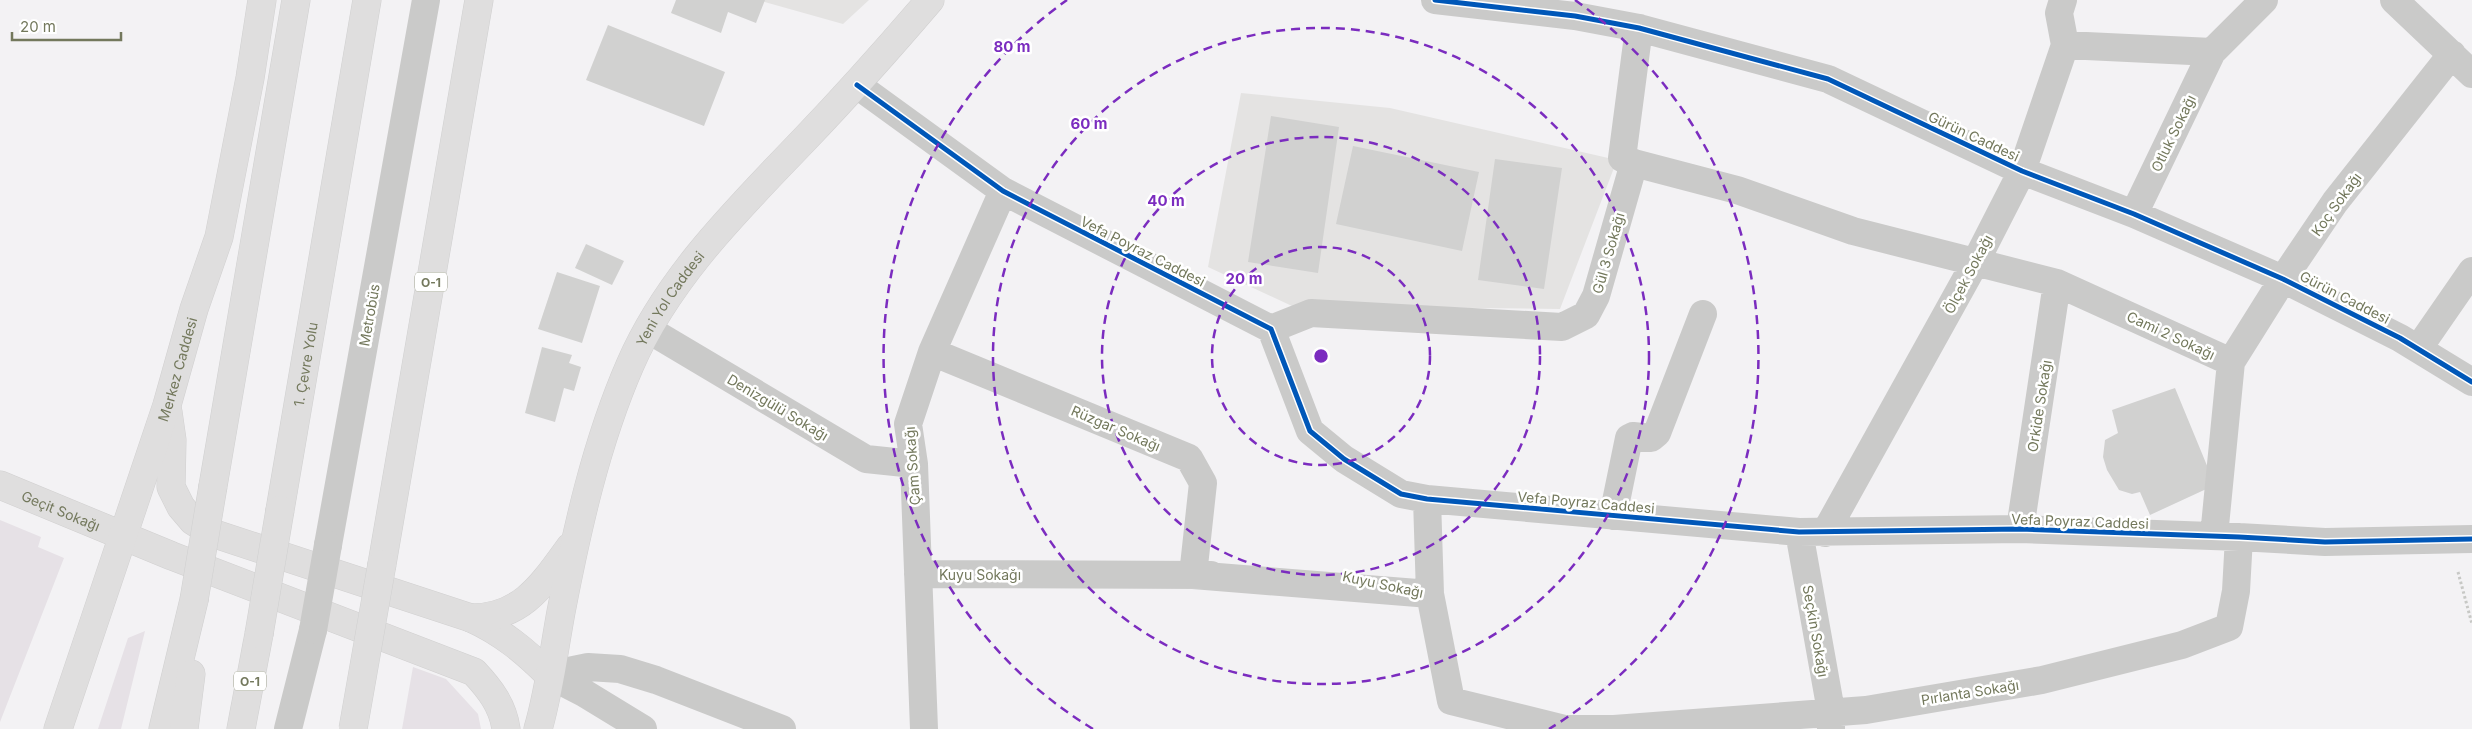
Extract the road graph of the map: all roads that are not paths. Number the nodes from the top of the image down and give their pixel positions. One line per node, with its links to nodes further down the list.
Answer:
1 (262, 0): 33 (main road, Merkez Caddesi)
2 (296, 0): 47 (main road, bridge)
3 (367, 0): 55 (main road, 1. Çevre Yolu / O-1, bridge)
4 (426, 0): 49 (street, Metrobüs, bridge)
5 (479, 0): 58 (main road, O-1, bridge)
6 (930, 0): 17 (main road, Yeni Yol Caddesi)
7 (1436, 0): 11 (street, Gürün Caddesi)
8 (2063, 0): 13 (street, Ölçek Sokağı)
9 (2264, 0): 14 (street, Otluk Sokağı)
10 (2394, 0): 15 (street)
11 (1576, 8): 12 (street, Gürün Caddesi)
12 (1639, 28): 18 (street); 19 (street, Gürün Caddesi)
13 (2065, 45): 14 (street); 19 (street, Ölçek Sokağı)
14 (2212, 52): 21 (street, Otluk Sokağı)
15 (2452, 54): 16 (street); 24 (street, Koç Sokağı)
16 (2472, 74)
17 (856, 85): 20 (street, Vefa Poyraz Caddesi); 28 (main road, Yeni Yol Caddesi)
18 (1634, 163): 22 (street, Cami 2 Sokağı); 27 (street, Gül 3 Sokağı)
19 (2022, 171): 21 (street, Gürün Caddesi); 22 (street, Ölçek Sokağı)
20 (1003, 191): 27 (street, Vefa Poyraz Caddesi); 30 (street, Çam Sokağı)
21 (2134, 214): 24 (street, Gürün Caddesi)
22 (1976, 261): 25 (street, Cami 2 Sokağı); 39 (street, Ölçek Sokağı)
23 (2472, 271): 29 (street)
24 (2283, 279): 29 (street, Gürün Caddesi); 31 (street, Koç Sokağı)
25 (2057, 283): 31 (street, Cami 2 Sokağı); 38 (street, Orkide Sokağı)
26 (1703, 314): 37 (street)
27 (1271, 329): 36 (street, Vefa Poyraz Caddesi)
28 (648, 330): 34 (street, Denizgülü Sokağı); 43 (main road, Yeni Yol Caddesi)
29 (2418, 349): 32 (street, Gürün Caddesi)
30 (932, 352): 34 (street, Çam Sokağı); 45 (street, Rüzgar Sokağı)
31 (2231, 362): 41 (street, Cami 2 Sokağı)
32 (2472, 382)
33 (167, 405): 40 (main road, Merkez Caddesi); 48 (main road)
34 (914, 464): 44 (street, Çam Sokağı)
35 (0, 485): 40 (main road, Geçit Sokağı)
36 (1427, 499): 37 (street, Vefa Poyraz Caddesi); 46 (street, Pırlanta Sokağı)
37 (1613, 516): 39 (street, Vefa Poyraz Caddesi)
38 (2020, 530): 39 (street, Vefa Poyraz Caddesi); 41 (street, Vefa Poyraz Caddesi)
39 (1812, 533): 51 (street, Seçkin Sokağı)
40 (123, 535): 52 (main road, Merkez Caddesi); 59 (main road, Geçit Sokağı)
41 (2226, 537): 42 (street, Vefa Poyraz Caddesi); 51 (street, Pırlanta Sokağı)
42 (2460, 539)
43 (575, 540): 48 (main road); 50 (main road, Yeni Yol Caddesi)
44 (918, 574): 45 (street, Kuyu Sokağı); 63 (street, Çam Sokağı)
45 (1193, 575): 46 (street, Kuyu Sokağı)
46 (1430, 594): 64 (street, Pırlanta Sokağı)
47 (194, 600): 53 (main road); 54 (main road)
48 (471, 618): 50 (main road)
49 (313, 630): 56 (street, Metrobüs); 57 (street, Metrobüs)
50 (549, 675): 60 (main road, Yeni Yol Caddesi); 61 (street); 62 (street)
51 (1831, 720): 64 (street, Pırlanta Sokağı)
52 (58, 729)
53 (163, 729)
54 (184, 729)
55 (241, 729)
56 (288, 729)
57 (302, 729)
58 (353, 729)
59 (506, 729)
60 (538, 729)
61 (643, 729)
62 (782, 729)
63 (924, 729)
64 (1613, 729)

